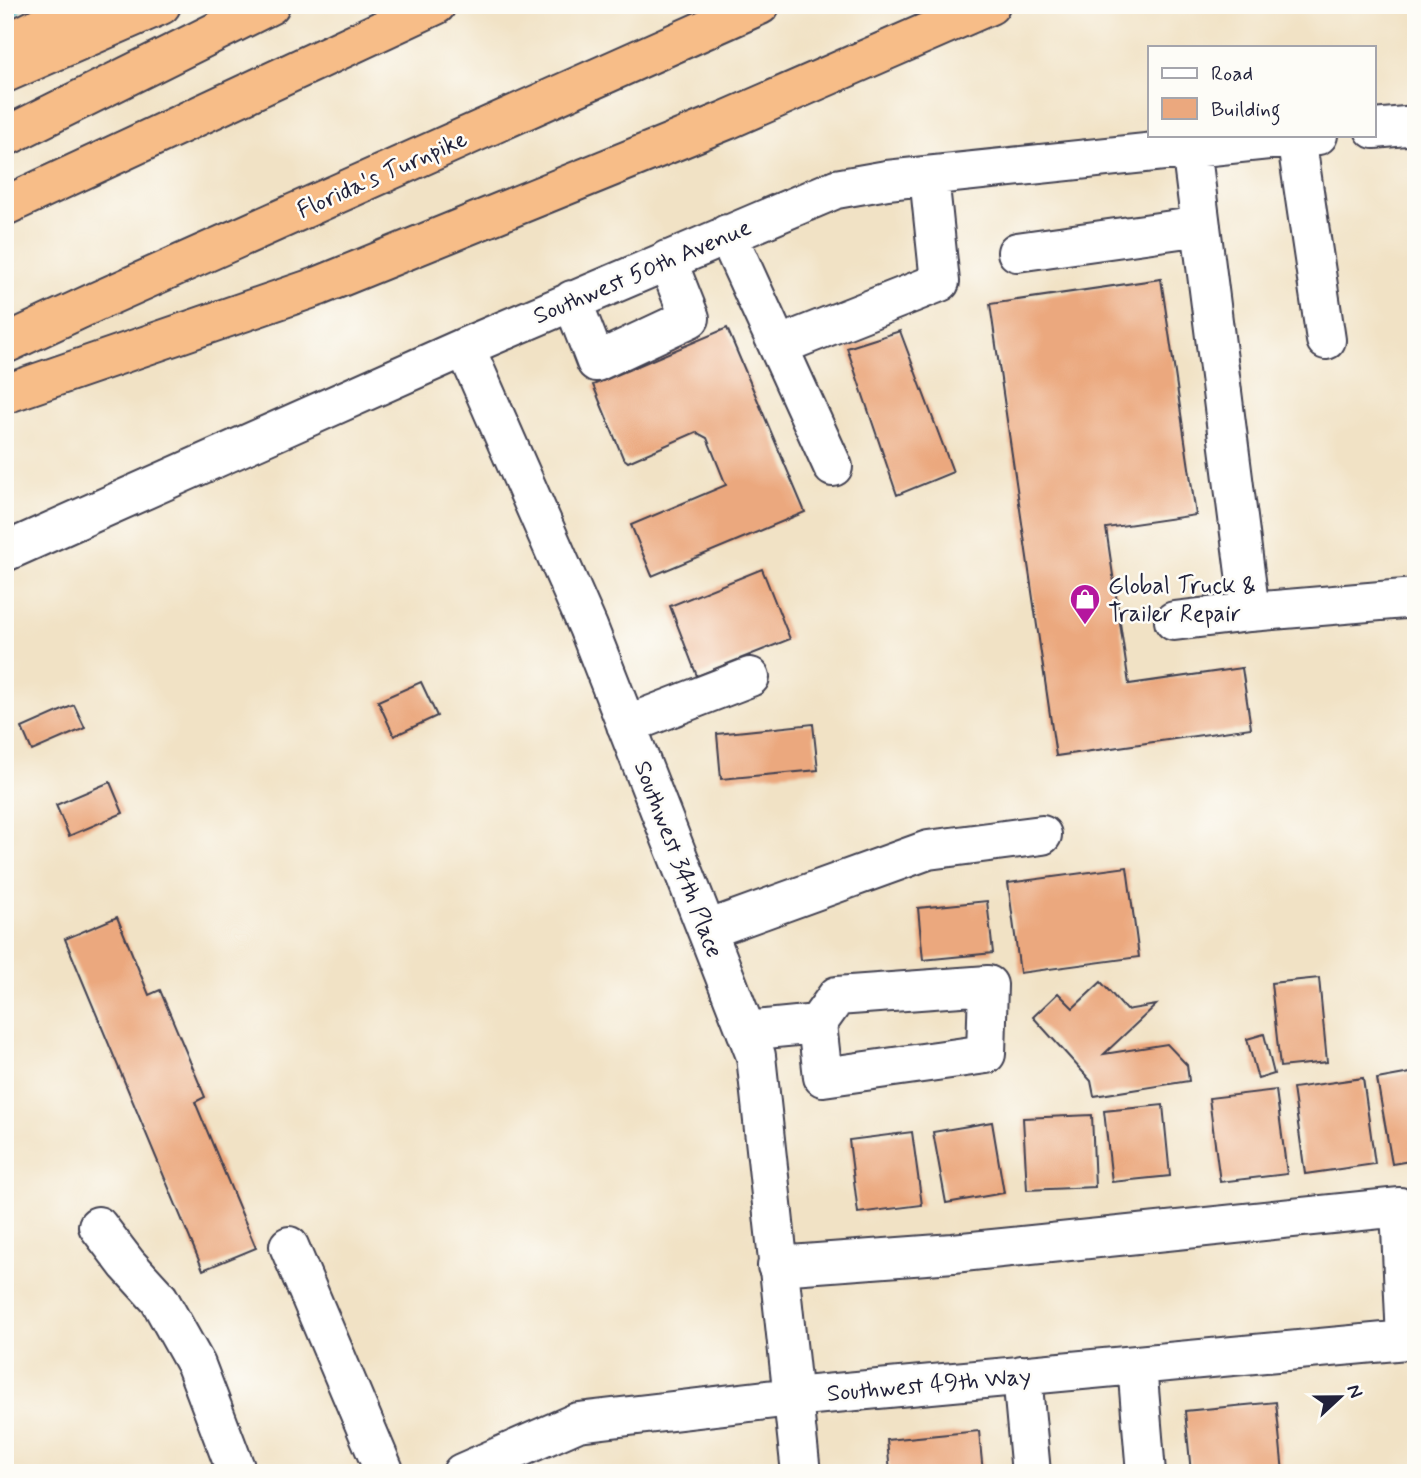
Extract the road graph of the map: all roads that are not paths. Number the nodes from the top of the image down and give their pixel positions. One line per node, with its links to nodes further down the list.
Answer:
1 (84, 5): 8 (highway)
2 (160, 5): 10 (highway)
3 (270, 5): 14 (highway)
4 (436, 5): 17 (highway)
5 (710, 5): 9 (highway)
6 (760, 5): 9 (highway, Florida's Turnpike)
7 (990, 5): 27 (highway)
8 (5, 44)
9 (610, 72): 24 (highway, Florida's Turnpike)
10 (5, 73)
11 (1416, 125): 12 (street)
12 (1376, 129)
13 (1307, 136): 15 (street, Southwest 50th Avenue); 23 (street)
14 (5, 137)
15 (1191, 148): 16 (street, Southwest 50th Avenue); 18 (street)
16 (929, 176): 19 (street, Southwest 50th Avenue); 26 (street)
17 (5, 206)
18 (1201, 226): 20 (street); 31 (street)
19 (727, 234): 21 (street, Southwest 50th Avenue); 26 (street)
20 (1017, 252)
21 (667, 260): 22 (street, Southwest 50th Avenue); 22 (street)
22 (572, 300): 25 (street, Southwest 50th Avenue)
23 (1326, 340)
24 (5, 344)
25 (465, 346): 29 (street, Southwest 50th Avenue); 34 (street, Southwest 34th Place)
26 (778, 346): 28 (street)
27 (5, 394)
28 (833, 467)
29 (5, 552)
30 (1416, 598): 31 (street)
31 (1250, 612): 32 (street)
32 (1174, 621)
33 (750, 677): 34 (street)
34 (626, 725): 36 (street, Southwest 34th Place)
35 (1042, 835): 36 (street)
36 (706, 930): 38 (street, Southwest 34th Place)
37 (817, 1024): 38 (street)
38 (746, 1031): 41 (street, Southwest 34th Place)
39 (98, 1226): 45 (street)
40 (289, 1246): 46 (street)
41 (778, 1266): 42 (street, Southwest 49th Way); 44 (street, Southwest 34th Place)
42 (1137, 1365): 43 (street, Southwest 49th Way); 50 (street)
43 (1022, 1375): 44 (street, Southwest 49th Way); 49 (street)
44 (792, 1397): 47 (street, Southwest 49th Way); 48 (street, Southwest 34th Place)
45 (237, 1473)
46 (384, 1473)
47 (462, 1473)
48 (801, 1473)
49 (1031, 1473)
50 (1146, 1473)

